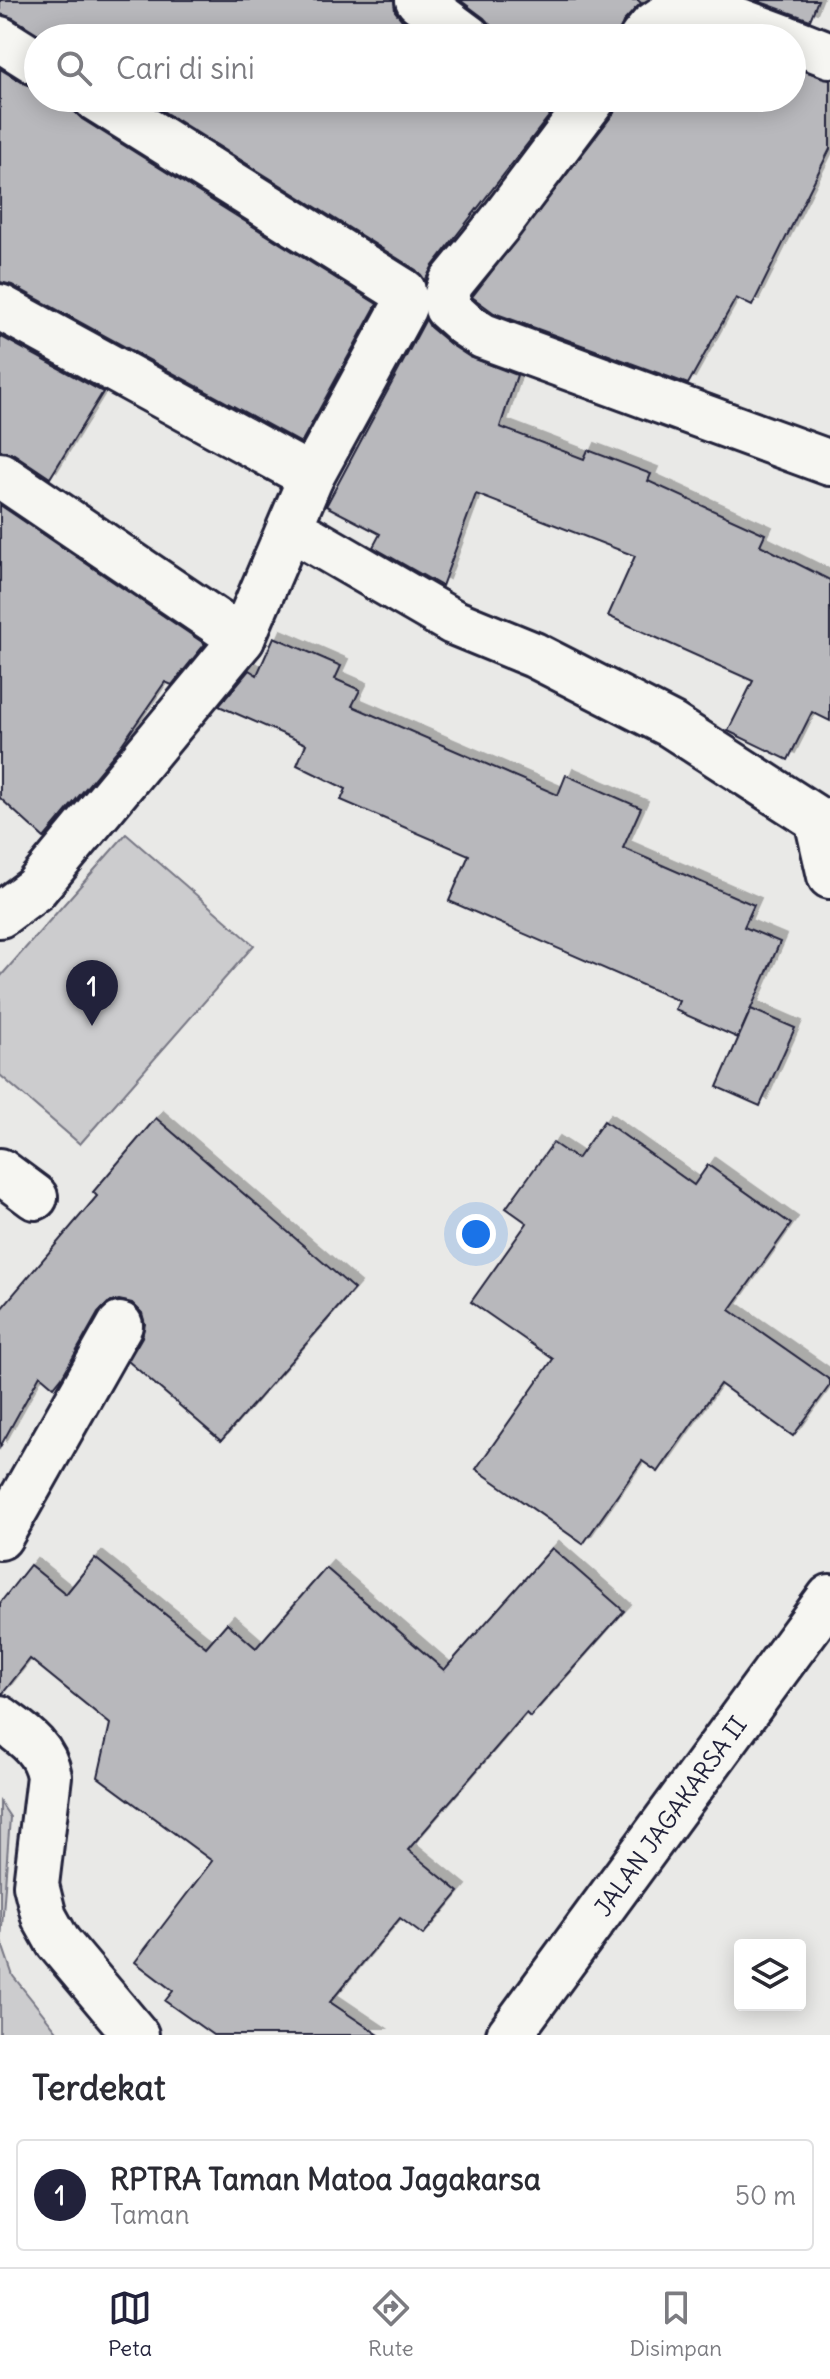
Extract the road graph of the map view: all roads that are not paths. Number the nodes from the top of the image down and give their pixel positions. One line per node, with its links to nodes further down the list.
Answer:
1 (418, 0): 3 (street)
2 (689, 1): 4 (street); 5 (street)
3 (450, 24)
4 (655, 24)
5 (749, 24)
6 (0, 39): 8 (street)
7 (806, 46): 9 (street)
8 (24, 54)
9 (830, 55)
10 (117, 112): 15 (street)
11 (570, 112): 13 (street)
12 (0, 307): 15 (street)
13 (830, 463)
14 (0, 475): 17 (street)
15 (311, 477): 17 (street)
16 (310, 539): 18 (street)
17 (242, 639): 19 (street)
18 (830, 876)
19 (0, 915)
20 (0, 1171): 21 (street)
21 (35, 1197)
22 (120, 1325): 23 (street)
23 (0, 1537)
24 (830, 1597): 27 (street, JALAN JAGAKARSA II)
25 (0, 1718): 26 (street)
26 (136, 2035)
27 (509, 2035)

